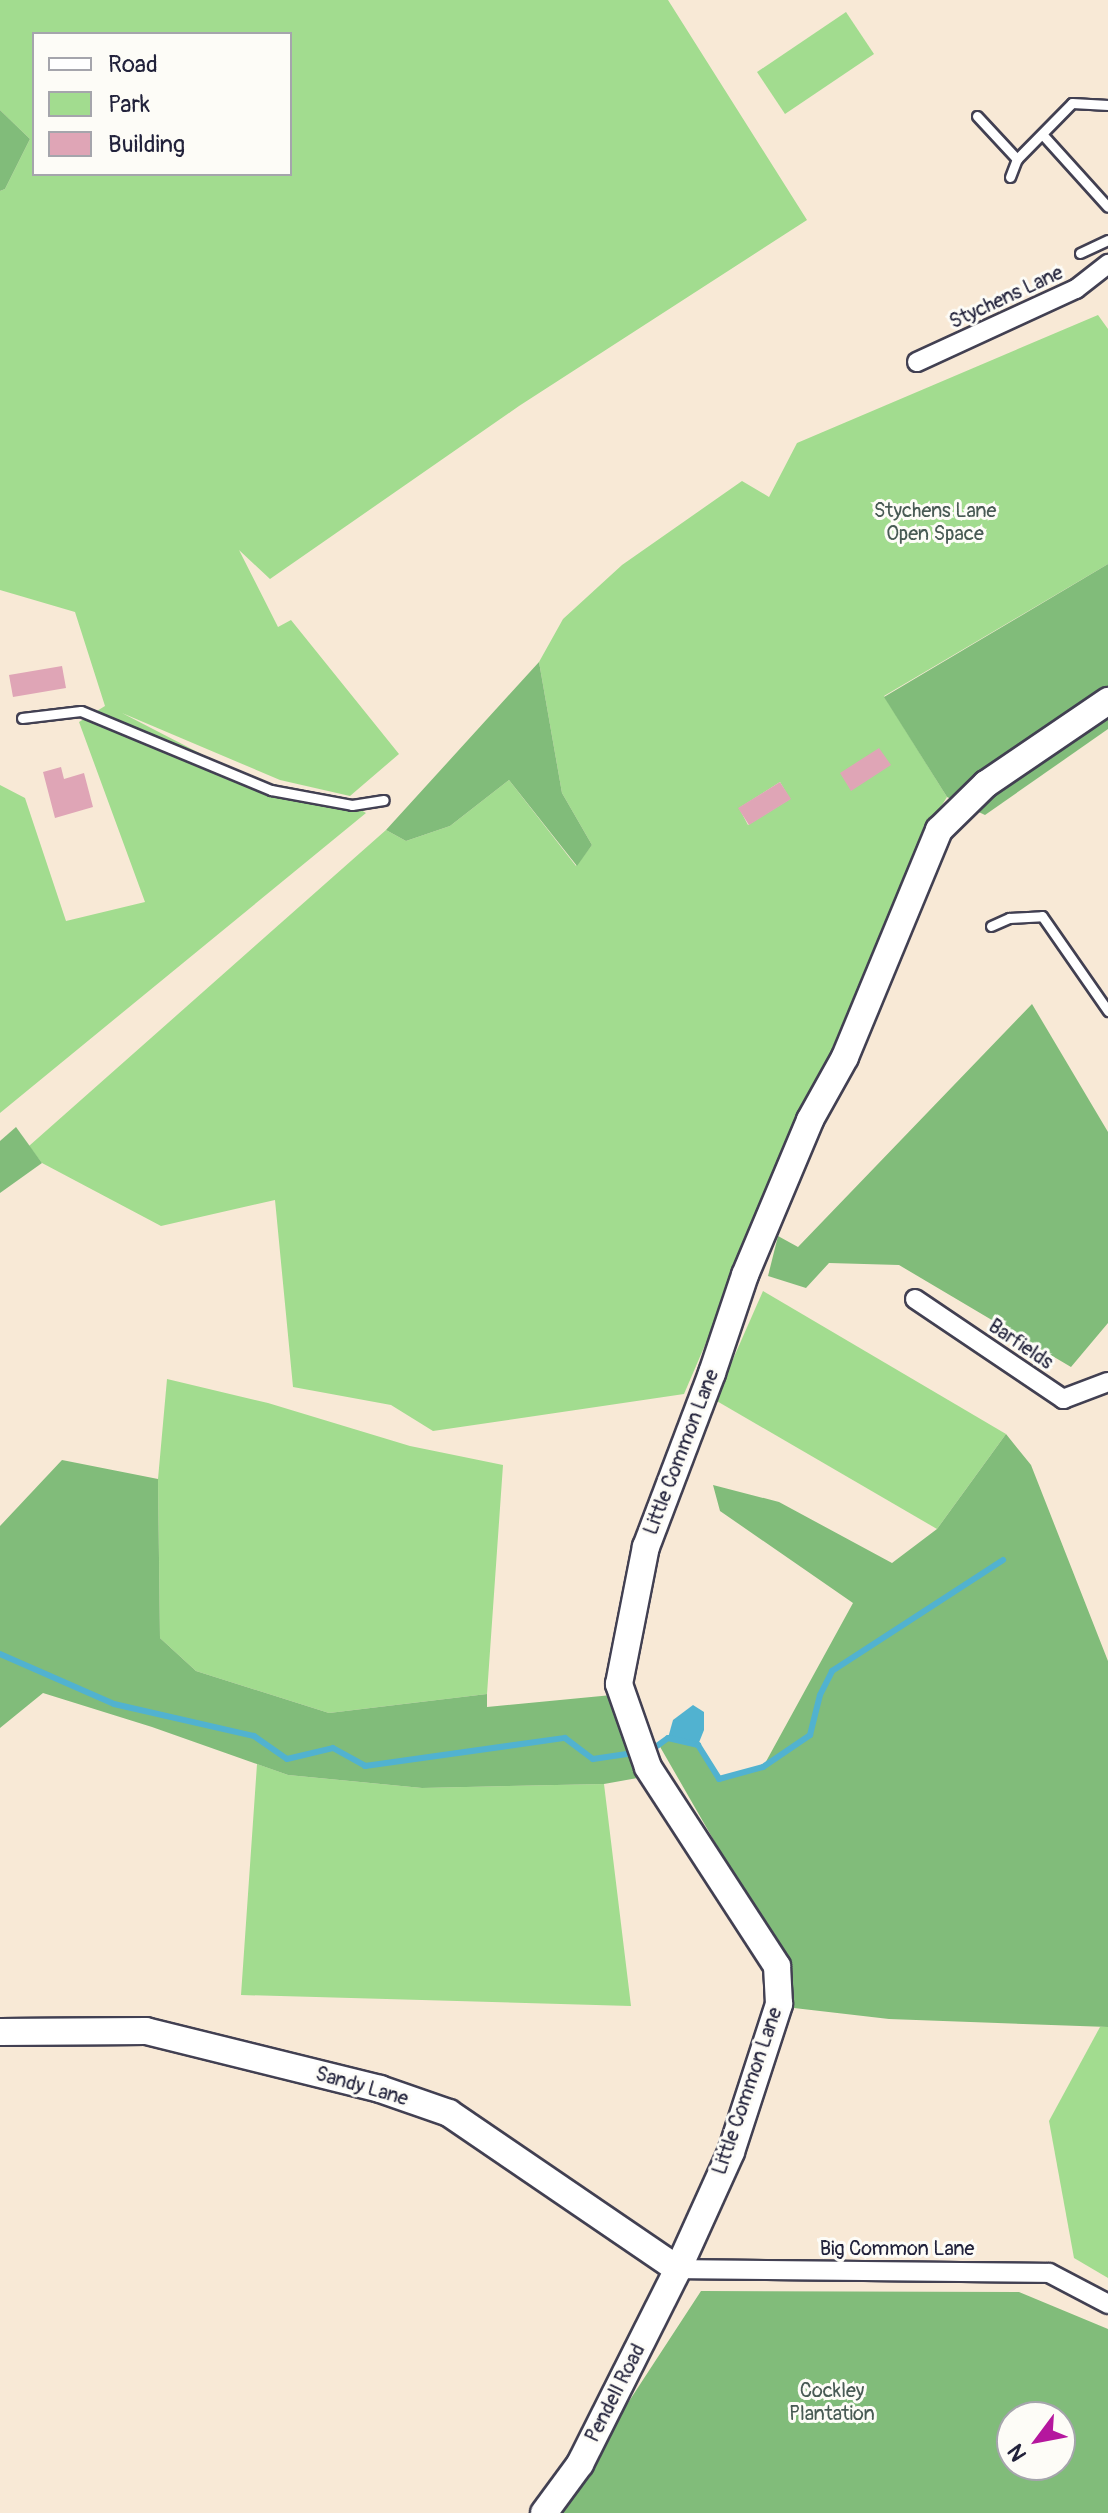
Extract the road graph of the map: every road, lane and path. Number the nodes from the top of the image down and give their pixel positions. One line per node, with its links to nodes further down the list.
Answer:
1 (1108, 105): 3 (lane)
2 (977, 116): 4 (lane)
3 (1042, 134): 4 (lane); 6 (lane)
4 (1017, 159): 5 (lane)
5 (1010, 177)
6 (1108, 207)
7 (1108, 240): 8 (lane)
8 (1080, 253)
9 (1108, 264): 10 (street, Stychens Lane)
10 (917, 362)
11 (1108, 701): 19 (street, Little Common Lane)
12 (22, 718): 13 (lane)
13 (384, 800)
14 (991, 926): 15 (lane)
15 (1108, 1011)
16 (915, 1299): 17 (street, Barfields)
17 (1108, 1382)
18 (0, 2032): 19 (street, Sandy Lane)
19 (678, 2269): 20 (street, Big Common Lane); 21 (street, Pendell Road)
20 (1108, 2304)
21 (544, 2513)

